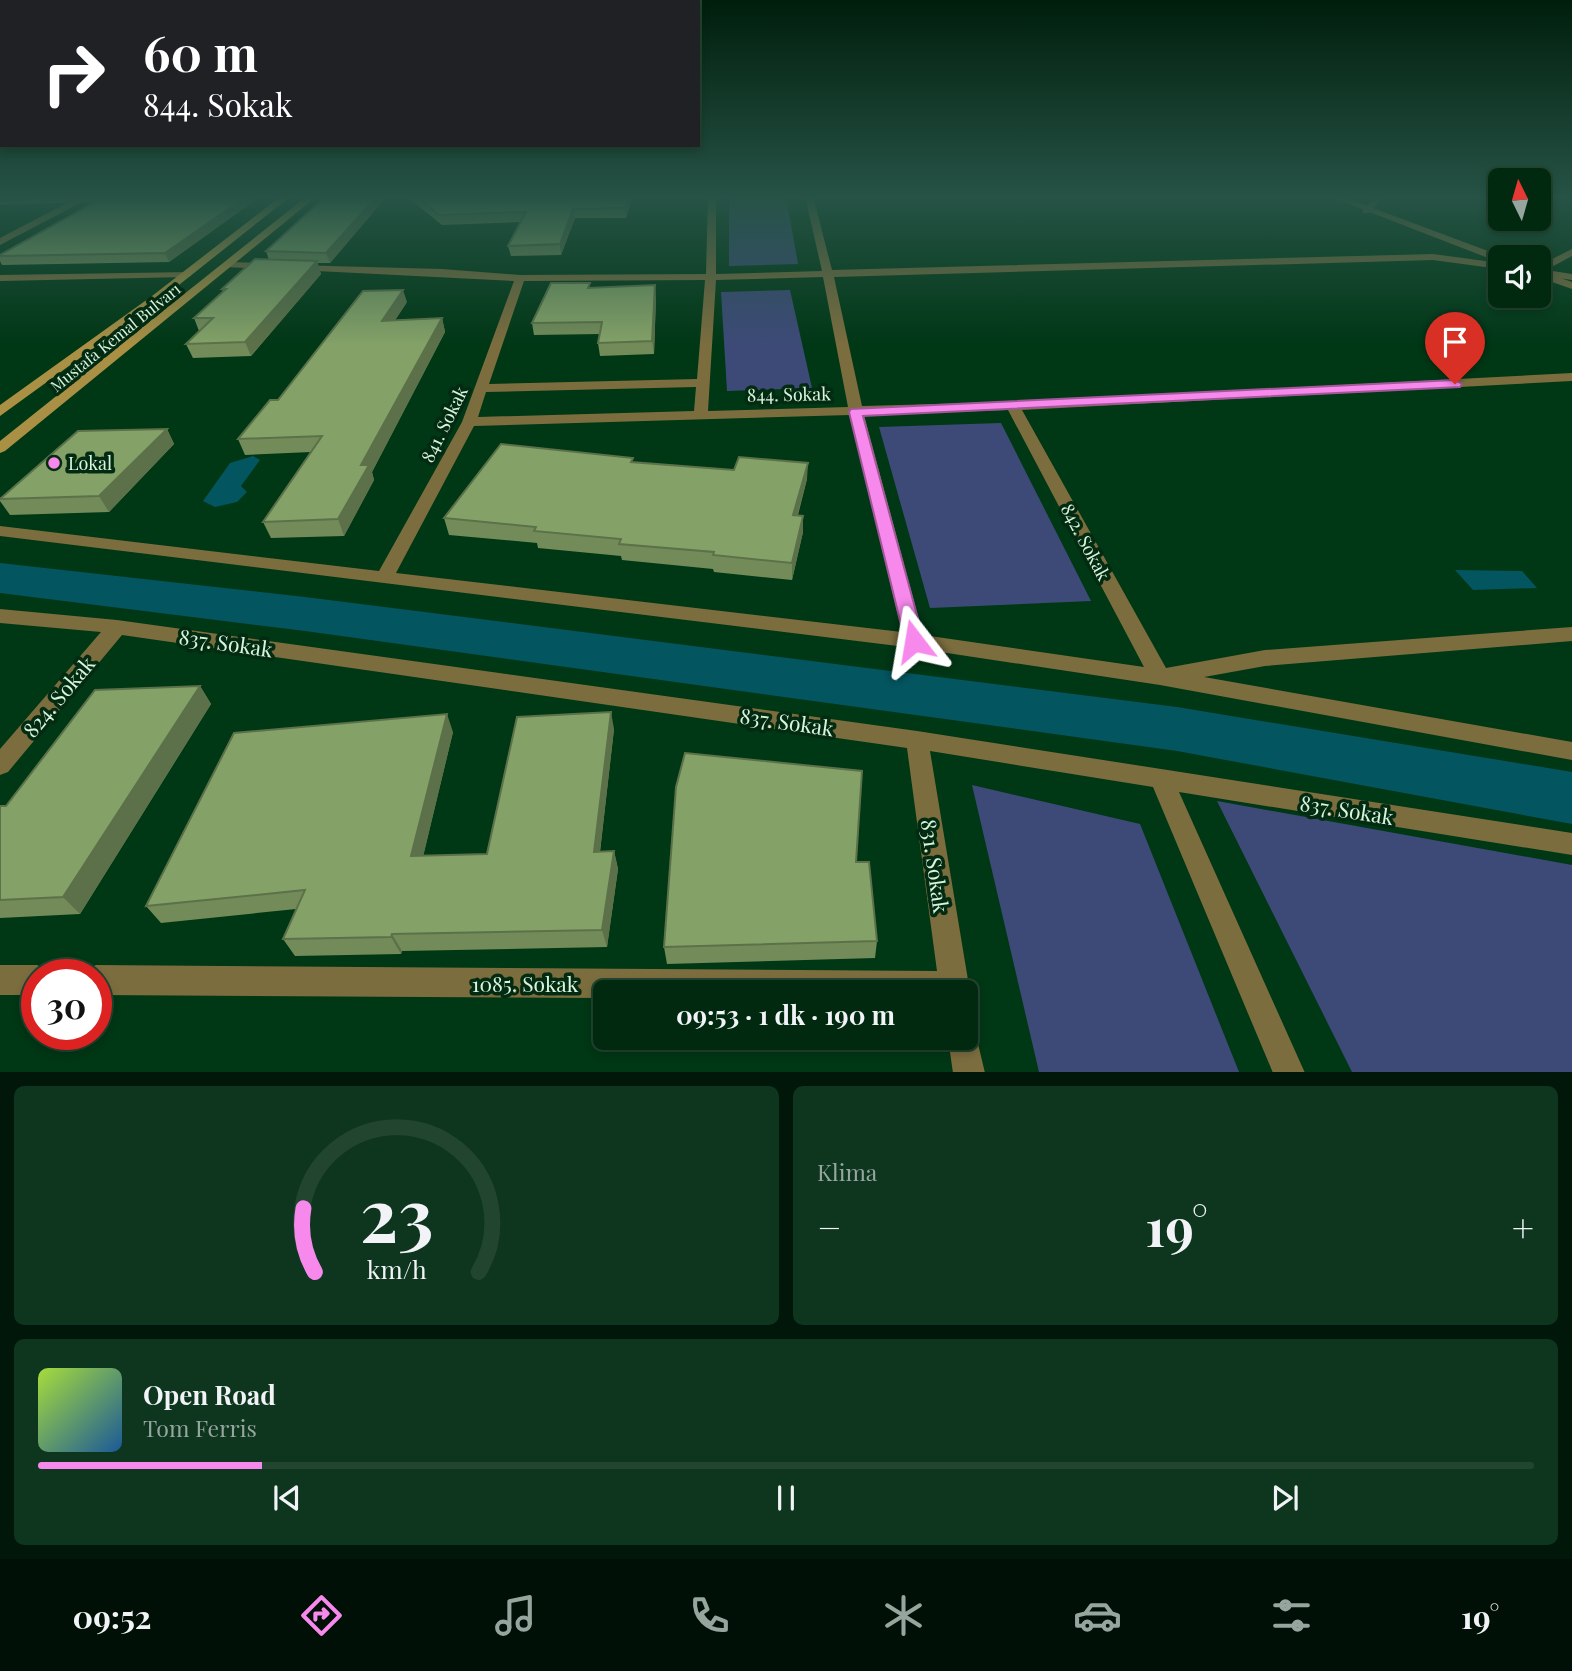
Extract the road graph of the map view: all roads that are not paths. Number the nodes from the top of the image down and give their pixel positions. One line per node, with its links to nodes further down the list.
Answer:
1 (223, 246): 11 (main road, Mustafa Kemal Bulvarı)
2 (252, 246): 9 (main road, Mustafa Kemal Bulvarı)
3 (711, 246): 14 (street)
4 (821, 246): 13 (street)
5 (1464, 246): 7 (street)
6 (1572, 252): 8 (street)
7 (1488, 255)
8 (1551, 264)
9 (229, 265): 18 (street); 28 (main road, Mustafa Kemal Bulvarı)
10 (1488, 265): 13 (street)
11 (187, 274): 17 (street); 24 (main road, Mustafa Kemal Bulvarı)
12 (1551, 274): 16 (street)
13 (828, 275): 14 (street); 25 (street)
14 (711, 277): 18 (street); 21 (street)
15 (1551, 277): 19 (street)
16 (1572, 277)
17 (0, 278)
18 (520, 278): 22 (street, 841. Sokak)
19 (1572, 286)
20 (1572, 377): 23 (street, 844. Sokak)
21 (704, 383): 22 (street); 26 (street)
22 (483, 388): 27 (street, 841. Sokak)
23 (1013, 406): 25 (street, 844. Sokak); 35 (street, 842. Sokak)
24 (0, 412)
25 (856, 412): 26 (street, 844. Sokak); 34 (street)
26 (701, 415): 27 (street, 844. Sokak)
27 (469, 422): 30 (street, 841. Sokak)
28 (0, 448)
29 (0, 531): 30 (street)
30 (384, 578): 34 (street)
31 (0, 616): 32 (street, 837. Sokak)
32 (117, 627): 36 (street, 837. Sokak); 38 (street, 824. Sokak)
33 (1572, 634): 35 (street)
34 (914, 641): 35 (street)
35 (1160, 677): 37 (street)
36 (917, 740): 39 (street, 837. Sokak); 44 (street, 831. Sokak)
37 (1572, 751)
38 (0, 765)
39 (1161, 779): 40 (street, 837. Sokak); 48 (street)
40 (1572, 844)
41 (0, 980): 42 (street)
42 (21, 980)
43 (112, 980): 45 (street, 1085. Sokak)
44 (953, 980)
45 (593, 985)
46 (965, 1050): 47 (street)
47 (969, 1072)
48 (1289, 1072)

